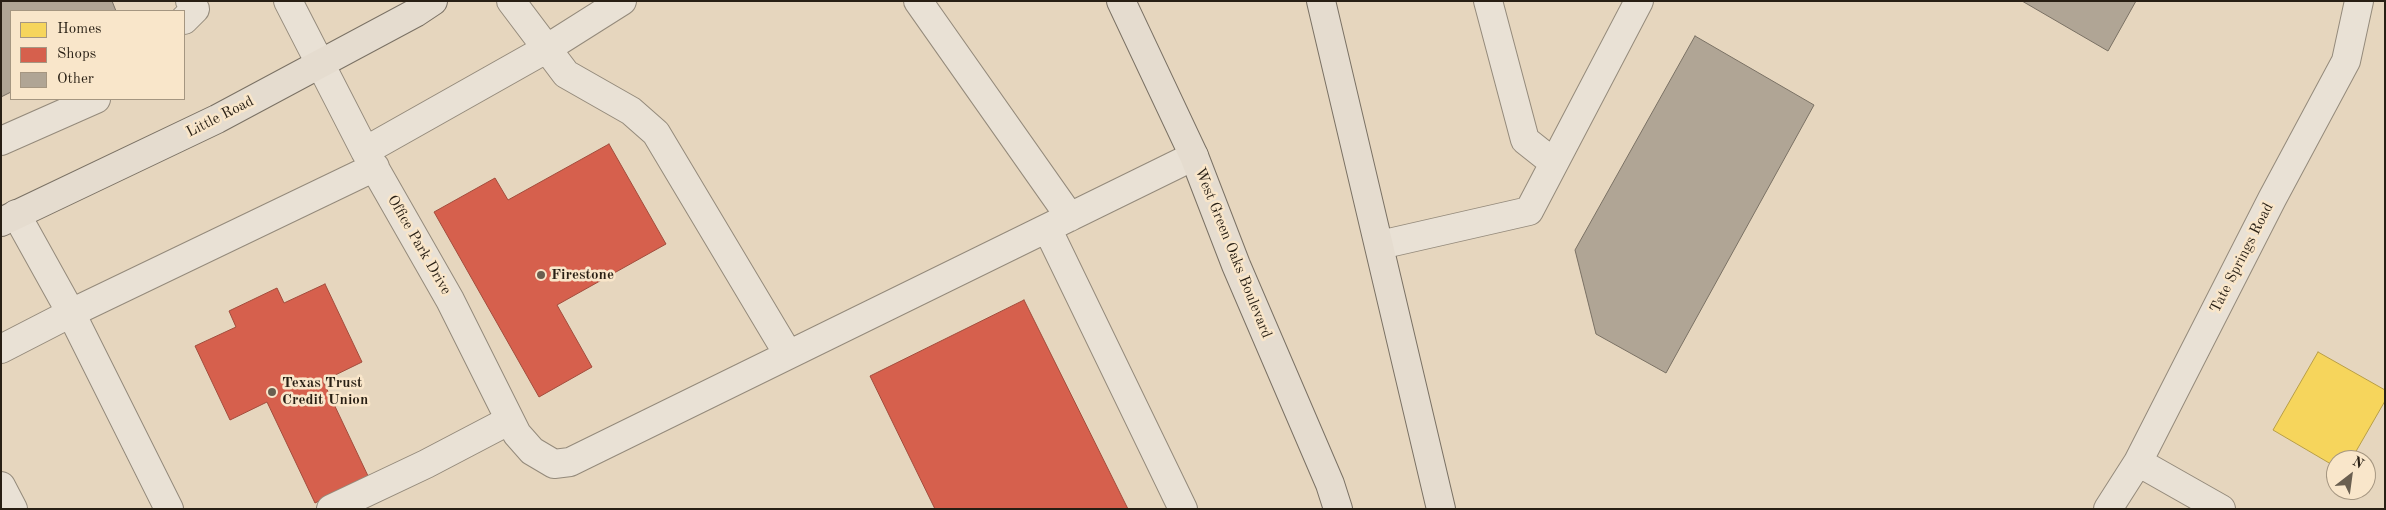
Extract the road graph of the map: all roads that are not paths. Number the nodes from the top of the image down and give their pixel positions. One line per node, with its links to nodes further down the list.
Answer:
1 (190, 1): 12 (street)
2 (288, 1): 14 (street, Office Park Drive)
3 (433, 1): 14 (main road, Little Road)
4 (511, 1): 13 (street)
5 (622, 1): 13 (street)
6 (918, 1): 21 (street)
7 (1121, 1): 17 (main road, West Green Oaks Boulevard)
8 (1321, 1): 22 (main road)
9 (1488, 1): 19 (street)
10 (1638, 1): 19 (street)
11 (2359, 1): 27 (street, Tate Springs Road)
12 (185, 19)
13 (546, 49): 18 (street); 25 (street)
14 (320, 64): 18 (street, Office Park Drive); 20 (main road, Little Road)
15 (94, 100): 16 (street)
16 (1, 141)
17 (1194, 156): 21 (street); 33 (main road, West Green Oaks Boulevard)
18 (370, 159): 23 (street); 26 (street, Office Park Drive)
19 (1554, 163): 22 (street)
20 (9, 218): 23 (street)
21 (1058, 222): 25 (street); 32 (street)
22 (1380, 245): 34 (main road)
23 (71, 313): 24 (street); 30 (street)
24 (1, 349)
25 (788, 354): 26 (street, Office Park Drive)
26 (510, 420): 31 (street)
27 (2138, 462): 35 (street, Tate Springs Road); 36 (street)
28 (1, 486): 29 (street)
29 (13, 509)
30 (169, 509)
31 (331, 509)
32 (1183, 509)
33 (1338, 509)
34 (1441, 509)
35 (2108, 509)
36 (2222, 509)

